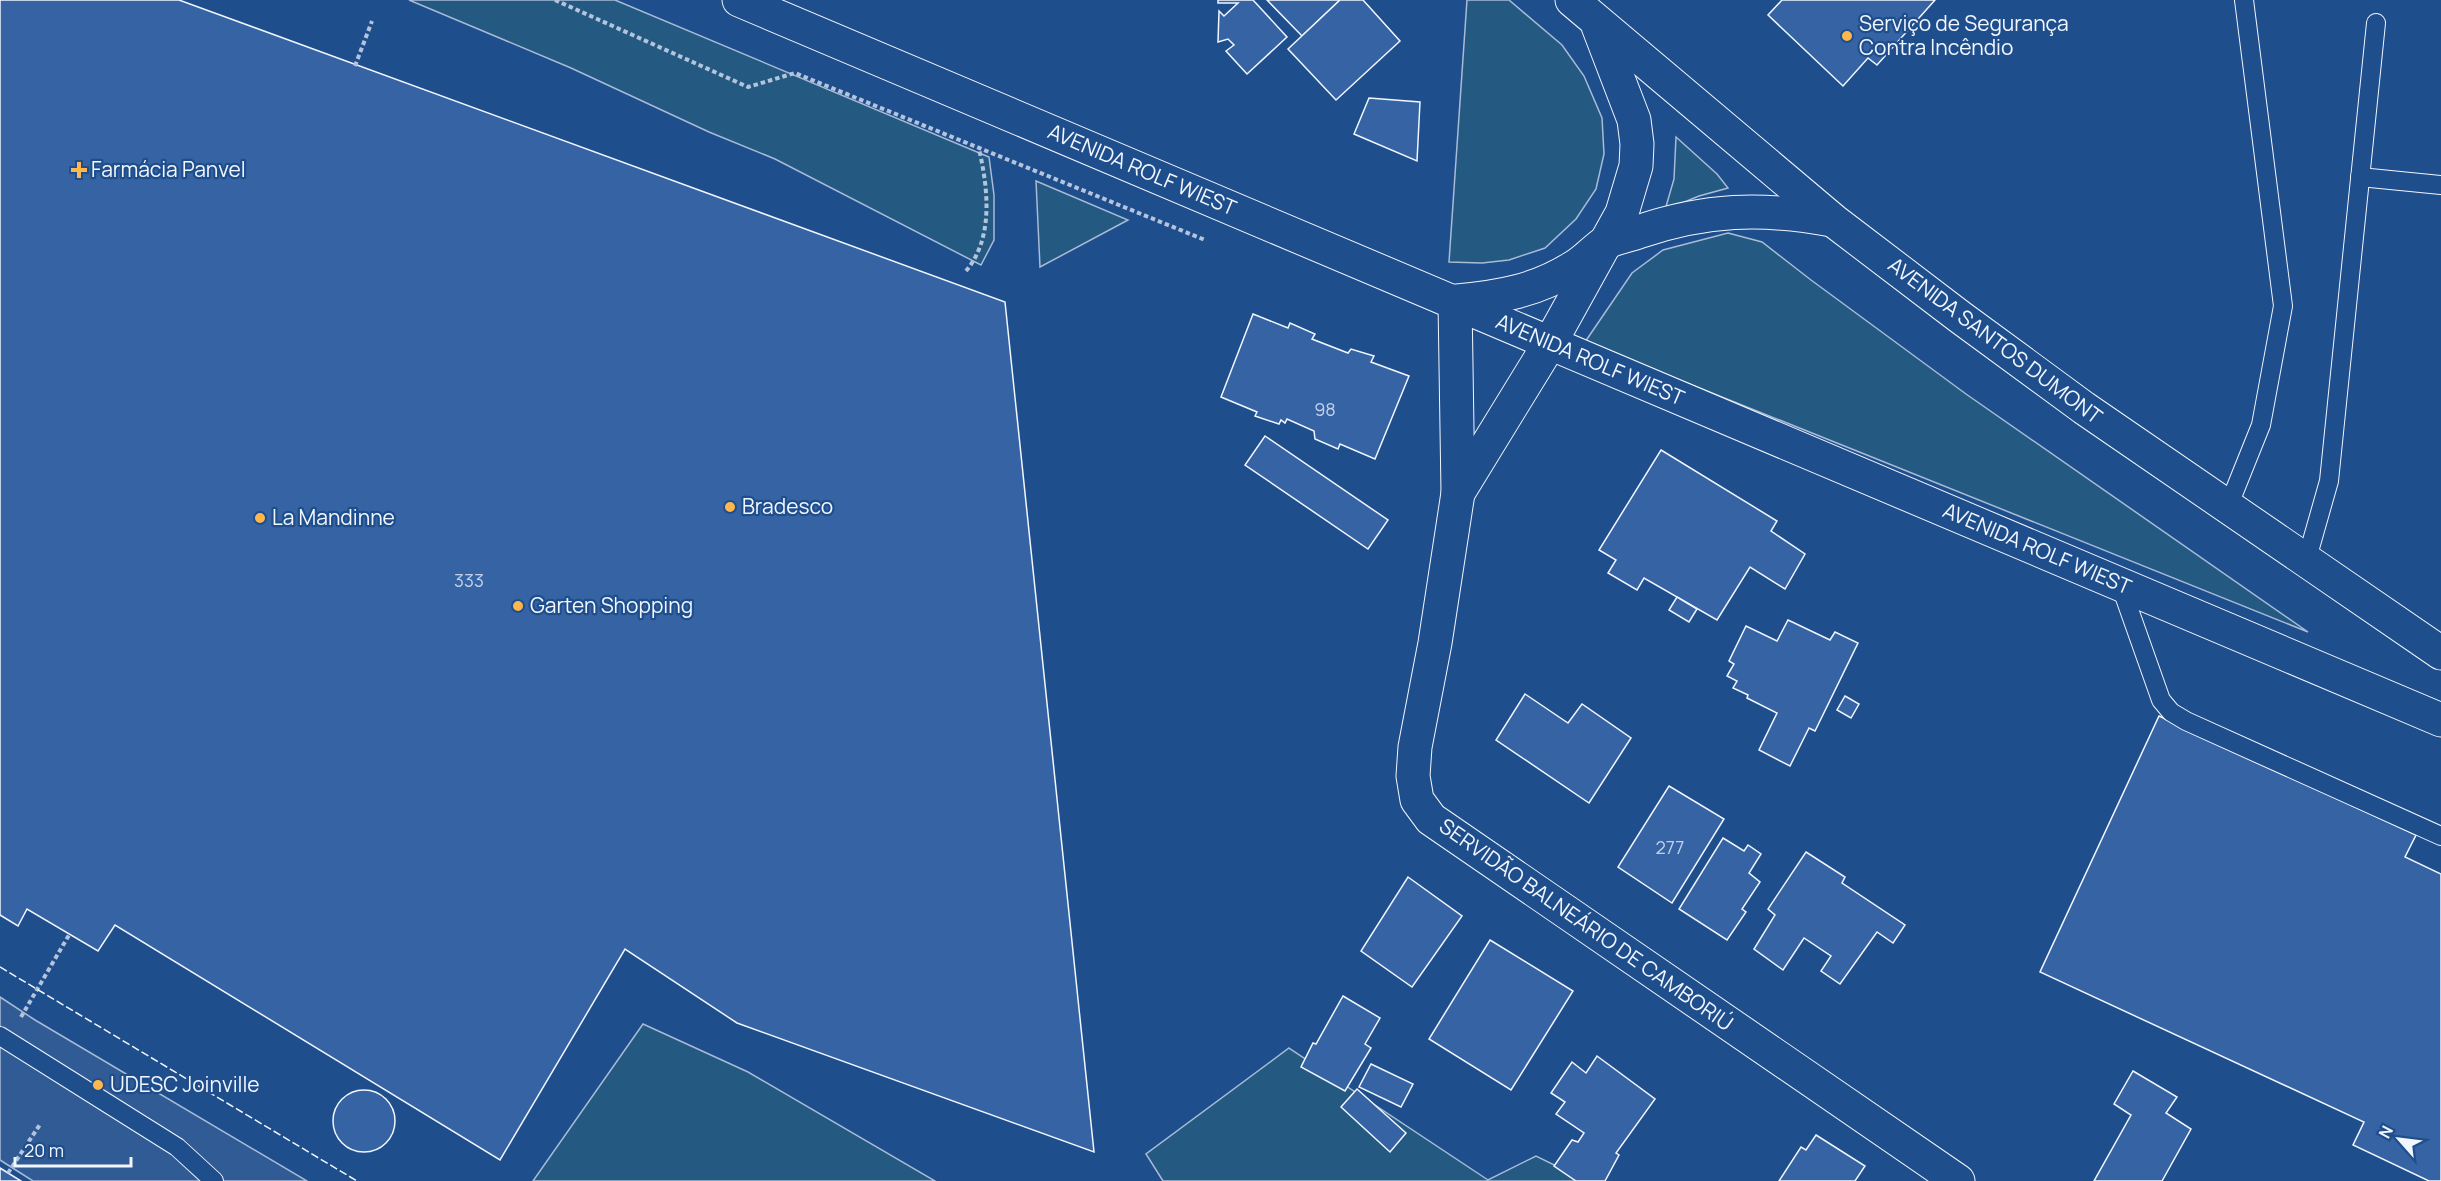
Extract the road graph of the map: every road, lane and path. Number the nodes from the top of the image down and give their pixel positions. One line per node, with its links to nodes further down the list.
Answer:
1 (555, 0): 9 (path)
2 (739, 0): 16 (main road, AVENIDA ROLF WIEST)
3 (1572, 0): 6 (main road, AVENIDA SANTOS DUMONT)
4 (2244, 0): 19 (lane)
5 (372, 21): 8 (path)
6 (1596, 22): 12 (main road, AVENIDA SANTOS DUMONT); 14 (main road, SERVIDÃO BALNEÁRIO DE CAMBORIÚ)
7 (2376, 23): 10 (lane)
8 (355, 66)
9 (979, 148): 13 (path); 15 (path)
10 (2360, 177): 11 (lane); 20 (lane)
11 (2441, 184)
12 (1834, 220): 14 (main road); 19 (main road, AVENIDA SANTOS DUMONT)
13 (1206, 240)
14 (1604, 244): 16 (main road); 17 (main road, SERVIDÃO BALNEÁRIO DE CAMBORIÚ)
15 (966, 271)
16 (1455, 302): 17 (main road, AVENIDA ROLF WIEST); 18 (main road, SERVIDÃO BALNEÁRIO DE CAMBORIÚ)
17 (1550, 343): 18 (main road, SERVIDÃO BALNEÁRIO DE CAMBORIÚ); 21 (main road, AVENIDA ROLF WIEST)
18 (1458, 493): 30 (main road, SERVIDÃO BALNEÁRIO DE CAMBORIÚ)
19 (2228, 507): 20 (main road, AVENIDA SANTOS DUMONT)
20 (2306, 562): 22 (main road, AVENIDA SANTOS DUMONT)
21 (2120, 584): 23 (main road, AVENIDA ROLF WIEST); 24 (lane)
22 (2441, 653)
23 (2441, 720)
24 (2441, 837)
25 (69, 935): 26 (path)
26 (3, 1039): 29 (lane)
27 (40, 1123): 28 (path)
28 (8, 1173)
29 (214, 1181)
30 (1958, 1181)

